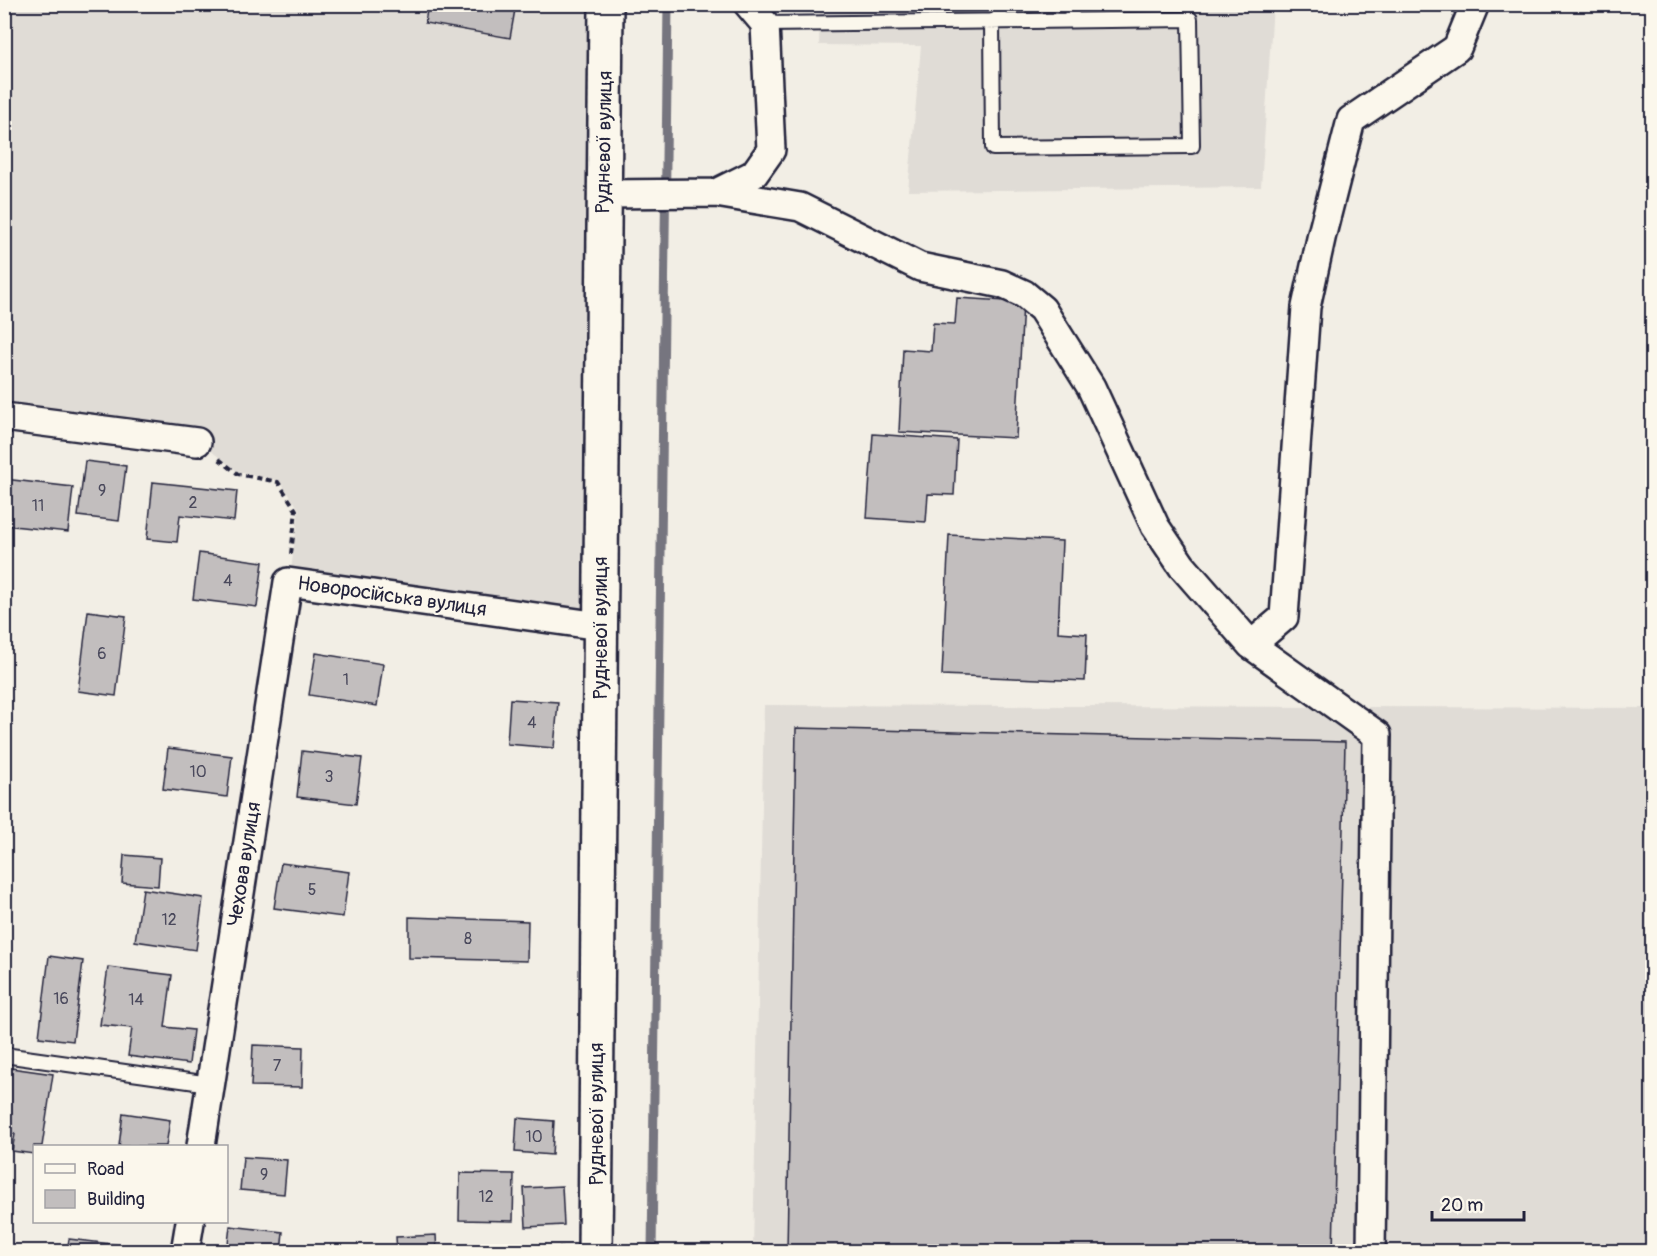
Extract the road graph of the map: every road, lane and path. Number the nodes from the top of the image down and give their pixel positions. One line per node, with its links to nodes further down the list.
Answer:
1 (606, 4): 11 (street, Руднєвої вулиця)
2 (999, 4): 9 (lane)
3 (1071, 4): 8 (lane)
4 (1175, 4): 7 (lane)
5 (1475, 4): 16 (street)
6 (756, 14): 9 (lane); 10 (street)
7 (1176, 19): 8 (lane); 9 (lane)
8 (1072, 20): 9 (lane)
9 (996, 21)
10 (716, 193): 11 (street); 16 (street)
11 (604, 194): 15 (street, Руднєвої вулиця)
12 (4, 417): 13 (street)
13 (197, 442): 14 (path, Новоросійська вулиця)
14 (288, 582): 15 (street, Новоросійська вулиця); 18 (street, Чехова вулиця)
15 (600, 626): 22 (street, Руднєвої вулиця)
16 (1251, 645): 23 (street)
17 (4, 1055): 18 (lane)
18 (210, 1084): 19 (street, Чехова вулиця)
19 (201, 1145)
20 (190, 1223): 21 (street)
21 (185, 1251)
22 (595, 1251)
23 (1371, 1251)

